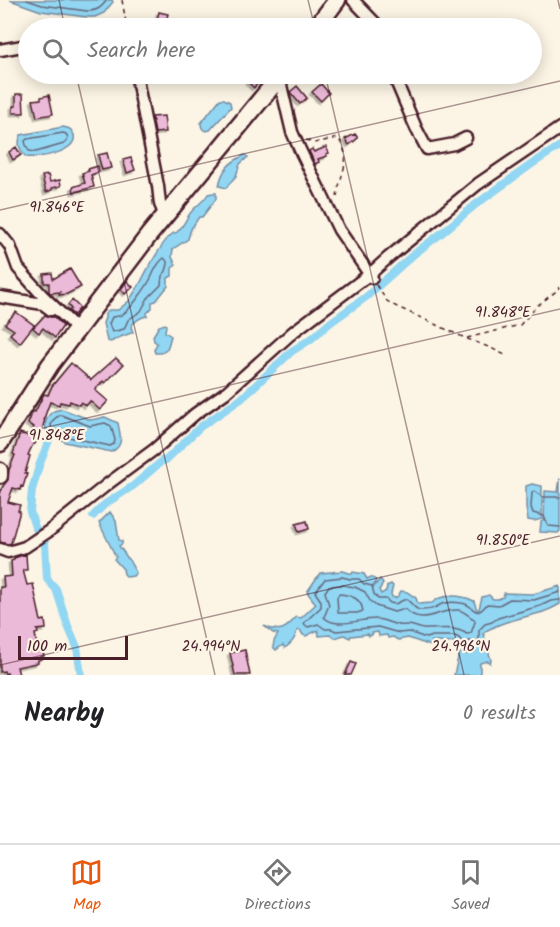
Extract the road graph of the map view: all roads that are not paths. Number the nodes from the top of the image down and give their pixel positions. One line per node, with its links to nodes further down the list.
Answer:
1 (337, 0): 3 (highway)
2 (352, 0): 4 (street)
3 (324, 18)
4 (370, 18)
5 (18, 47): 6 (street)
6 (0, 50)
7 (138, 84): 13 (street)
8 (273, 84): 13 (highway)
9 (282, 84): 15 (street)
10 (397, 84): 12 (street)
11 (560, 128): 15 (street)
12 (466, 138)
13 (165, 216): 17 (highway)
14 (0, 234): 17 (street)
15 (371, 276): 21 (street)
16 (0, 297): 17 (street)
17 (77, 329): 18 (highway)
18 (1, 444)
19 (0, 470): 20 (main road)
20 (0, 476)
21 (0, 549)

